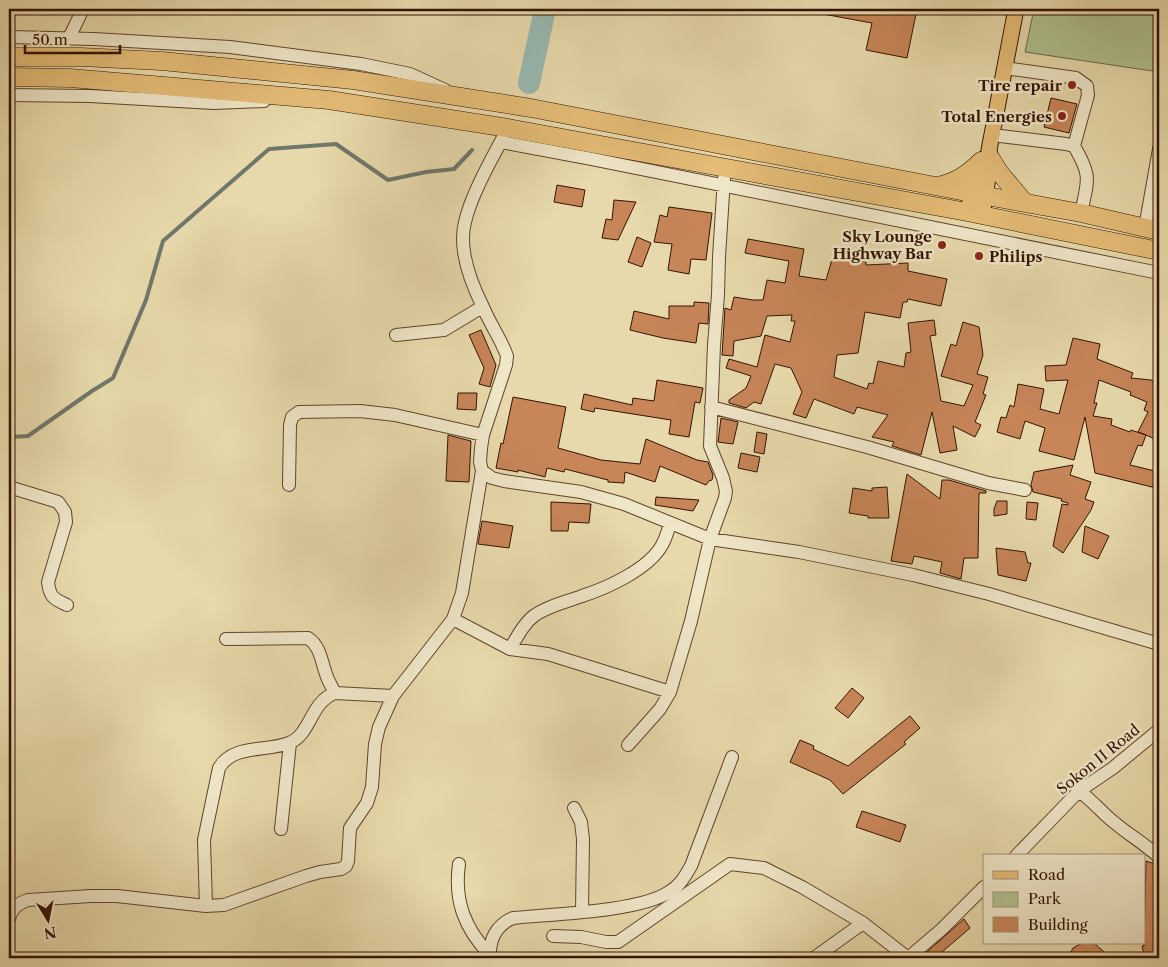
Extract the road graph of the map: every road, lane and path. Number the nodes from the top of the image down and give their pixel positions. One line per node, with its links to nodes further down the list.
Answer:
1 (83, 9): 4 (street)
2 (1016, 9): 6 (main road)
3 (9, 37): 4 (street)
4 (69, 38): 9 (street)
5 (9, 57): 9 (highway)
6 (1005, 68): 12 (street); 14 (main road)
7 (9, 77): 10 (highway)
8 (9, 95): 10 (street)
9 (459, 97): 16 (highway)
10 (329, 100): 11 (highway)
11 (504, 135): 15 (highway); 26 (street)
12 (1074, 146): 14 (street); 21 (street)
13 (1159, 149): 23 (street)
14 (988, 151): 17 (highway); 18 (main road); 20 (highway)
15 (724, 177): 19 (highway); 25 (street); 28 (street)
16 (908, 180): 17 (highway); 19 (highway)
17 (937, 186): 18 (highway)
18 (979, 195): 20 (highway); 22 (main road)
19 (902, 201): 22 (highway)
20 (1025, 203): 21 (highway)
21 (1081, 212): 23 (highway)
22 (974, 214): 24 (highway)
23 (1152, 229)
24 (1159, 252)
25 (1159, 273)
26 (482, 306): 27 (street); 29 (street)
27 (396, 335)
28 (711, 407): 33 (street); 35 (street)
29 (483, 435): 30 (street); 31 (street)
30 (482, 471): 34 (street); 37 (street)
31 (289, 485)
32 (9, 487): 36 (street)
33 (1025, 490)
34 (670, 523): 35 (street); 40 (street)
35 (710, 539): 39 (street); 41 (street)
36 (67, 605)
37 (453, 619): 40 (street); 43 (street)
38 (226, 639): 42 (street)
39 (1159, 644)
40 (510, 649): 41 (street)
41 (670, 692): 46 (street)
42 (335, 693): 43 (street); 45 (street)
43 (393, 696): 55 (street)
44 (1159, 730): 48 (street, Sokon II Road)
45 (290, 743): 50 (street); 55 (street)
46 (628, 744)
47 (732, 757): 56 (street)
48 (1079, 791): 51 (street, Sokon II Road); 52 (street)
49 (574, 808): 56 (street)
50 (281, 829)
51 (1018, 854)
52 (1159, 857)
53 (459, 864): 60 (street)
54 (983, 888): 62 (street)
55 (206, 906): 57 (street)
56 (582, 911): 60 (street)
57 (9, 919)
58 (863, 923): 59 (street); 61 (street); 62 (street)
59 (553, 936)
60 (490, 956)
61 (814, 958)
62 (908, 958)

